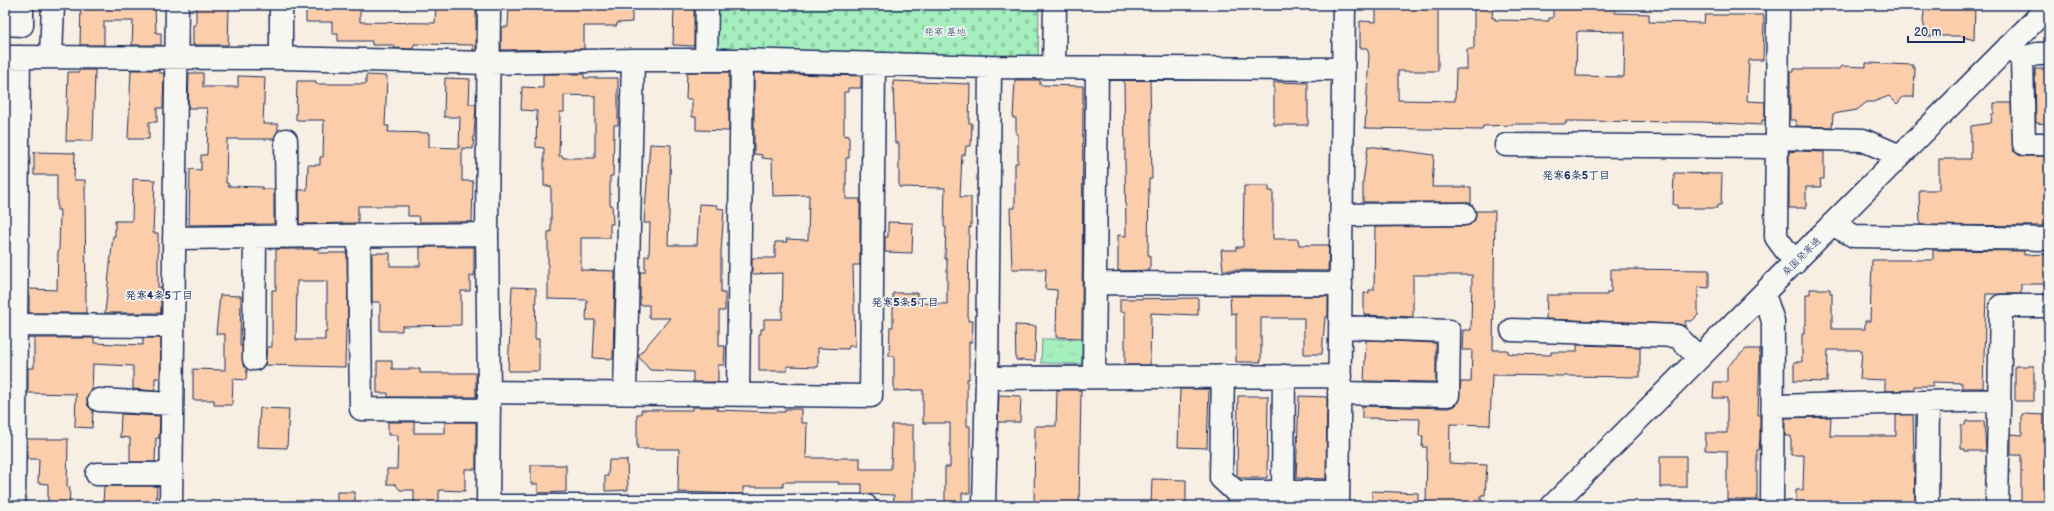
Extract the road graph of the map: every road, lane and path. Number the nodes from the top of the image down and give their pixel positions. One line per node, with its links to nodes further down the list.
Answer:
1 (22, 5): 11 (street)
2 (53, 5): 15 (street)
3 (177, 5): 16 (street)
4 (282, 5): 17 (street)
5 (489, 5): 21 (street)
6 (707, 5): 19 (street)
7 (1055, 5): 24 (street)
8 (1344, 5): 26 (street)
9 (1778, 5): 28 (street)
10 (2049, 6): 12 (street, 桑園発寒通)
11 (5, 24)
12 (2015, 53): 13 (street); 29 (street); 31 (street, 桑園発寒通)
13 (2049, 54)
14 (12, 57): 15 (street); 46 (street)
15 (51, 57): 16 (street)
16 (176, 58): 17 (street); 39 (street)
17 (281, 58): 21 (street)
18 (633, 60): 19 (street); 21 (street); 57 (street)
19 (706, 60): 20 (street)
20 (742, 60): 22 (street); 58 (street)
21 (489, 63): 35 (street)
22 (874, 64): 23 (street); 58 (street)
23 (990, 67): 24 (street); 55 (street)
24 (1054, 67): 25 (street)
25 (1097, 68): 26 (street); 42 (street)
26 (1343, 69): 33 (street)
27 (286, 140): 38 (street)
28 (1777, 143): 30 (street); 31 (street); 41 (street)
29 (2049, 144)
30 (1506, 145)
31 (1900, 156): 34 (street, 桑園発寒通)
32 (1464, 214): 33 (street)
33 (1341, 216): 43 (street)
34 (1832, 224): 40 (street); 41 (street, 桑園発寒通)
35 (487, 234): 36 (street); 61 (street)
36 (359, 236): 38 (street); 61 (street)
37 (255, 237): 38 (street); 39 (street); 51 (street)
38 (287, 237)
39 (174, 238): 47 (street)
40 (2049, 239)
41 (1795, 263): 44 (street, 桑園発寒通)
42 (1095, 282): 43 (street); 54 (street)
43 (1341, 284): 48 (street)
44 (1764, 294): 50 (street, 桑園発寒通); 64 (street)
45 (2049, 306): 60 (street)
46 (11, 325): 47 (street); 69 (street)
47 (172, 326): 63 (street)
48 (1340, 327): 56 (street); 56 (street)
49 (1512, 330): 50 (street)
50 (1699, 358): 74 (street, 桑園発寒通)
51 (254, 359)
52 (1222, 376): 53 (street); 54 (street); 67 (street)
53 (1284, 376): 56 (street); 67 (street)
54 (1094, 377): 55 (street)
55 (987, 378): 73 (street)
56 (1339, 385): 68 (street)
57 (625, 393): 58 (street); 61 (street)
58 (738, 394)
59 (99, 400): 63 (street)
60 (1999, 400): 62 (street); 77 (street)
61 (489, 401): 71 (street)
62 (1928, 402): 64 (street); 76 (street)
63 (172, 404): 66 (street)
64 (1774, 406): 75 (street)
65 (97, 474): 66 (street)
66 (172, 474): 70 (street)
67 (1283, 492): 68 (street)
68 (1338, 499)
69 (14, 506)
70 (172, 506)
71 (488, 506): 72 (street)
72 (866, 506)
73 (984, 506)
74 (1552, 506)
75 (1772, 506)
76 (1927, 506)
77 (1997, 506)

